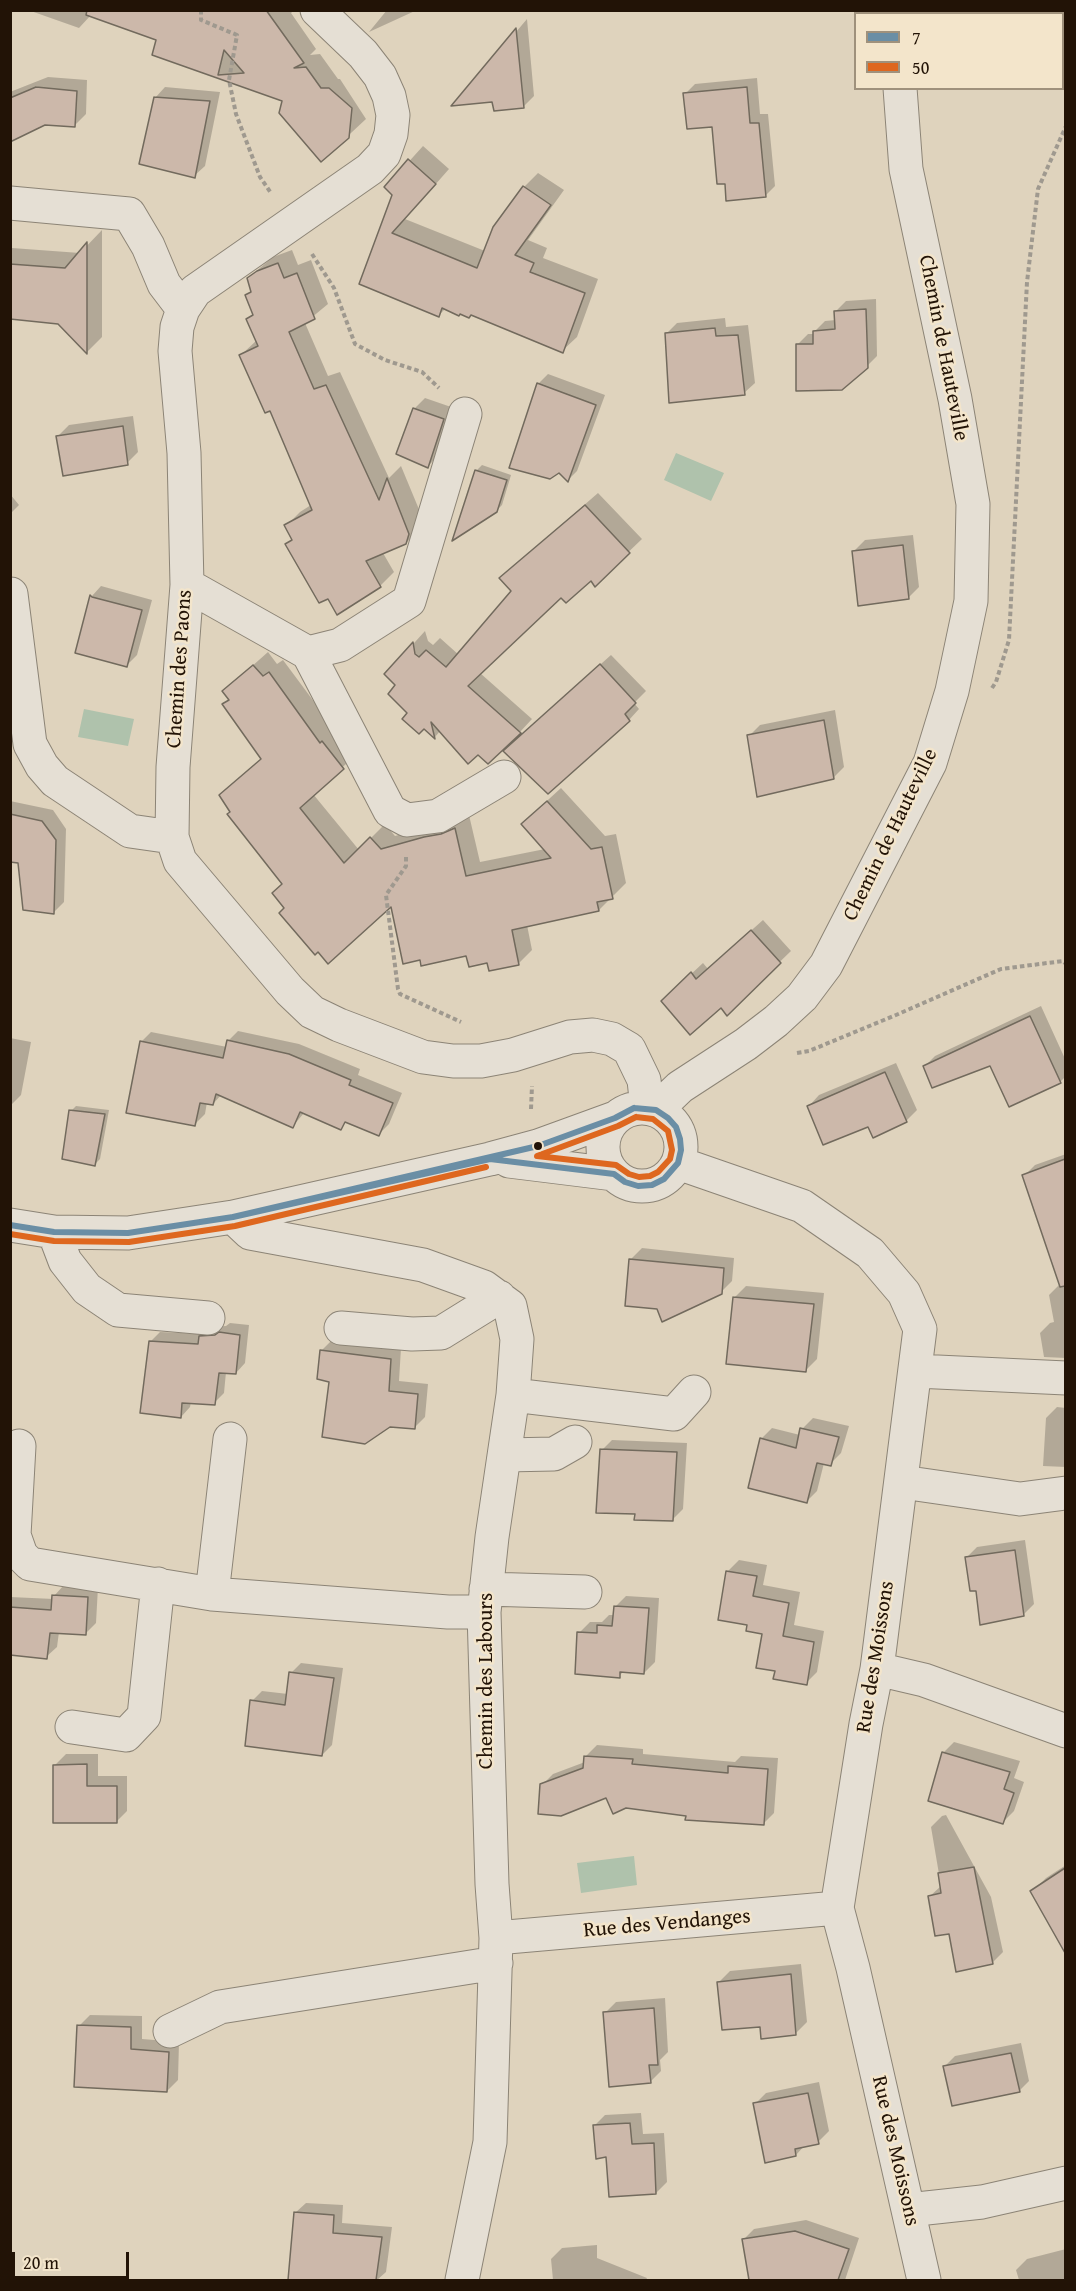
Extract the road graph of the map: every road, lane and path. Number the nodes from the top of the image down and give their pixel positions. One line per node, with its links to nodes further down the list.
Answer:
1 (201, 10): 6 (path)
2 (317, 10): 6 (street, Chemin des Paons)
3 (900, 90): 18 (street, Chemin de Hauteville)
4 (1065, 126): 12 (path)
5 (10, 203): 7 (street)
6 (290, 223): 7 (street, Chemin des Paons); 8 (path)
7 (183, 309): 9 (street, Chemin des Paons)
8 (465, 414): 11 (street)
9 (187, 585): 11 (street); 15 (street, Chemin des Paons)
10 (11, 594): 15 (street)
11 (308, 653): 14 (street)
12 (989, 692)
13 (504, 777): 14 (street)
14 (407, 820): 17 (path)
15 (172, 837): 20 (street, Chemin des Paons)
16 (1065, 964): 18 (path)
17 (462, 1022)
18 (746, 1044): 20 (street, Chemin de Hauteville)
19 (532, 1077): 21 (path)
20 (652, 1109): 22 (street); 24 (street)
21 (530, 1117)
22 (615, 1118): 23 (street); 25 (street)
23 (490, 1159): 25 (street); 26 (street)
24 (678, 1163): 25 (street); 32 (street, Rue des Moissons)
25 (614, 1174)
26 (233, 1217): 28 (street); 29 (street)
27 (10, 1225): 28 (street)
28 (54, 1232): 30 (street)
29 (499, 1297): 31 (street); 35 (street, Chemin des Labours)
30 (208, 1318)
31 (340, 1328)
32 (916, 1371): 33 (street); 40 (street, Rue des Moissons)
33 (1065, 1378)
34 (694, 1392): 35 (street)
35 (513, 1395): 39 (street, Chemin des Labours)
36 (230, 1439): 44 (street)
37 (575, 1442): 39 (street)
38 (19, 1446): 42 (street)
39 (504, 1455): 45 (street, Chemin des Labours)
40 (902, 1482): 41 (street); 46 (street, Rue des Moissons)
41 (1065, 1493)
42 (158, 1584): 44 (street); 47 (street)
43 (585, 1592): 45 (street)
44 (212, 1594): 45 (street)
45 (485, 1601): 50 (street, Chemin des Labours)
46 (877, 1669): 48 (street); 49 (street, Rue des Moissons)
47 (72, 1727)
48 (1065, 1731)
49 (837, 1908): 50 (street, Rue des Vendanges); 53 (street, Rue des Moissons)
50 (496, 1950): 51 (street, Rue des Vendanges); 54 (street, Chemin des Labours)
51 (171, 2031)
52 (1065, 2183): 53 (street)
53 (908, 2210): 55 (street, Rue des Moissons)
54 (462, 2280)
55 (924, 2280)

